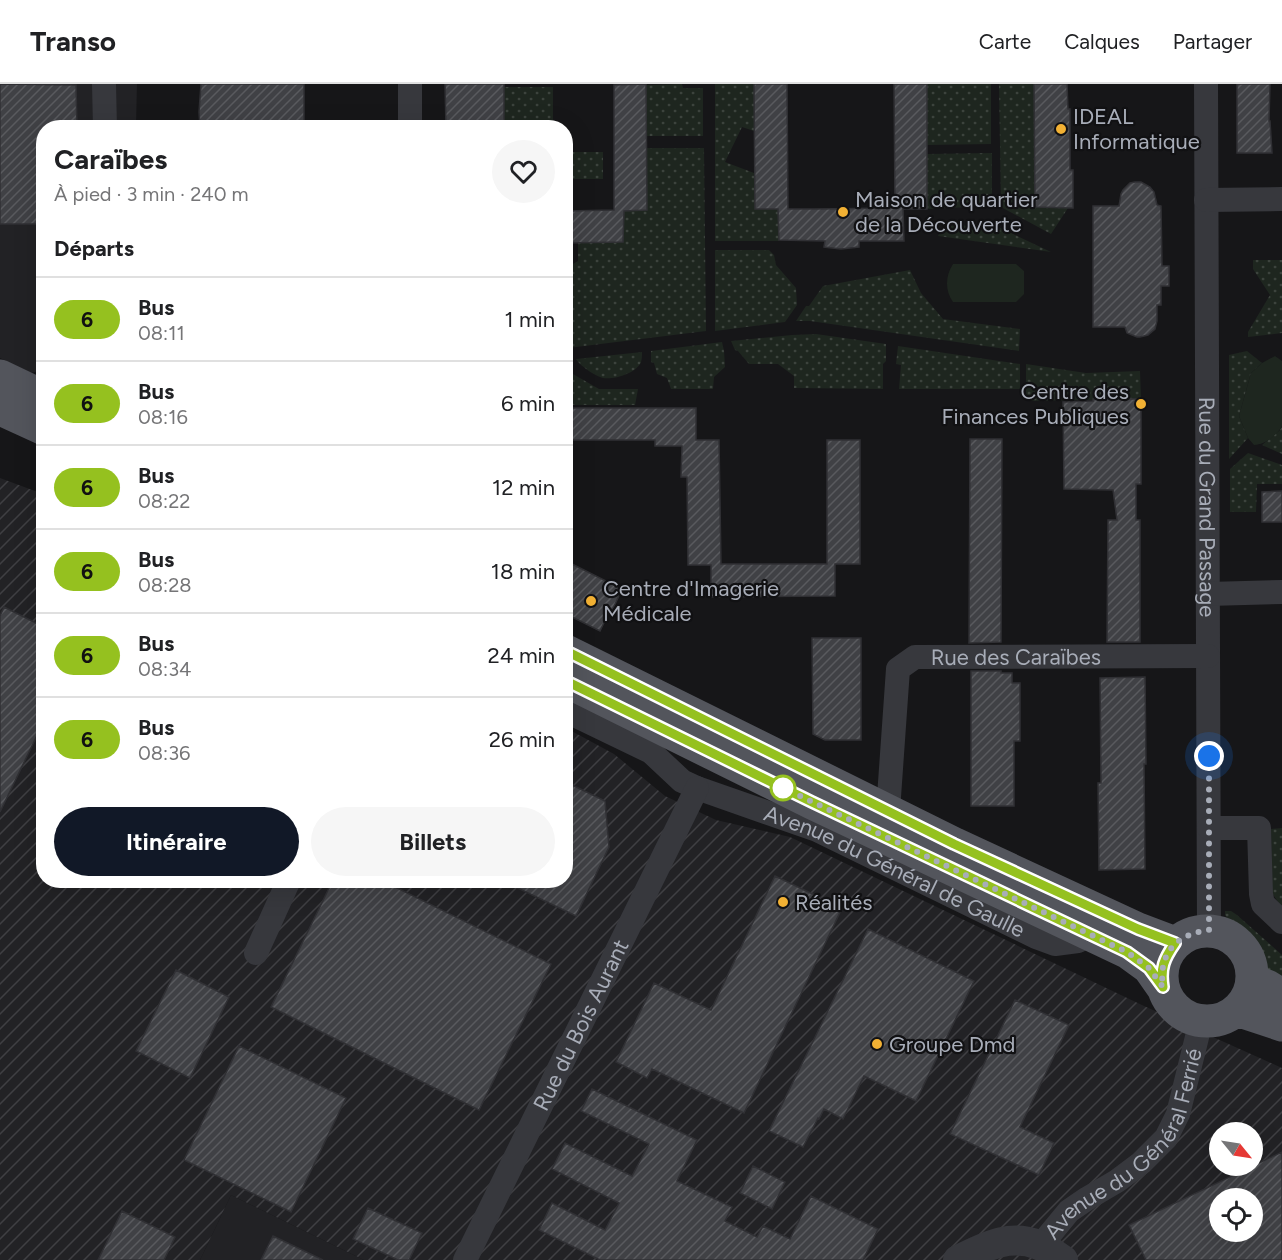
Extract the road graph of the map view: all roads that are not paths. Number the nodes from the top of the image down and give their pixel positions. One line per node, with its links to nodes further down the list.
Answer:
1 (104, 84): 4 (street)
2 (410, 84): 5 (street)
3 (1206, 84): 7 (street, Rue du Grand Passage)
4 (105, 120)
5 (410, 120)
6 (1282, 199): 7 (street)
7 (1206, 200): 13 (street, Rue du Grand Passage)
8 (0, 376): 9 (main road)
9 (36, 392)
10 (0, 409): 11 (main road)
11 (36, 425)
12 (1282, 592): 13 (street)
13 (1208, 594): 15 (street, Rue du Grand Passage)
14 (573, 654): 19 (main road)
15 (1208, 656): 19 (street, Rue des Caraïbes); 20 (street, Rue du Grand Passage)
16 (573, 684): 24 (main road, Avenue du Général de Gaulle)
17 (573, 714): 18 (street, Avenue du Général de Gaulle)
18 (697, 788): 24 (street, Avenue du Général de Gaulle); 34 (street, Rue du Bois Aurant)
19 (888, 811): 25 (main road)
20 (1209, 828): 22 (street); 23 (street, Rue du Grand Passage)
21 (286, 888): 26 (street)
22 (1282, 922)
23 (1209, 930): 25 (main road); 27 (main road)
24 (1090, 935): 28 (main road, Avenue du Général de Gaulle)
25 (1175, 943): 28 (main road)
26 (256, 953)
27 (1252, 980): 29 (main road); 30 (main road)
28 (1163, 987): 31 (main road)
29 (1282, 995)
30 (1237, 1010): 31 (main road); 32 (main road)
31 (1201, 1021): 33 (street, Avenue du Général Ferrié)
32 (1282, 1025)
33 (1052, 1253): 35 (street, Avenue du Général Ferrié)
34 (465, 1260)
35 (958, 1260)

